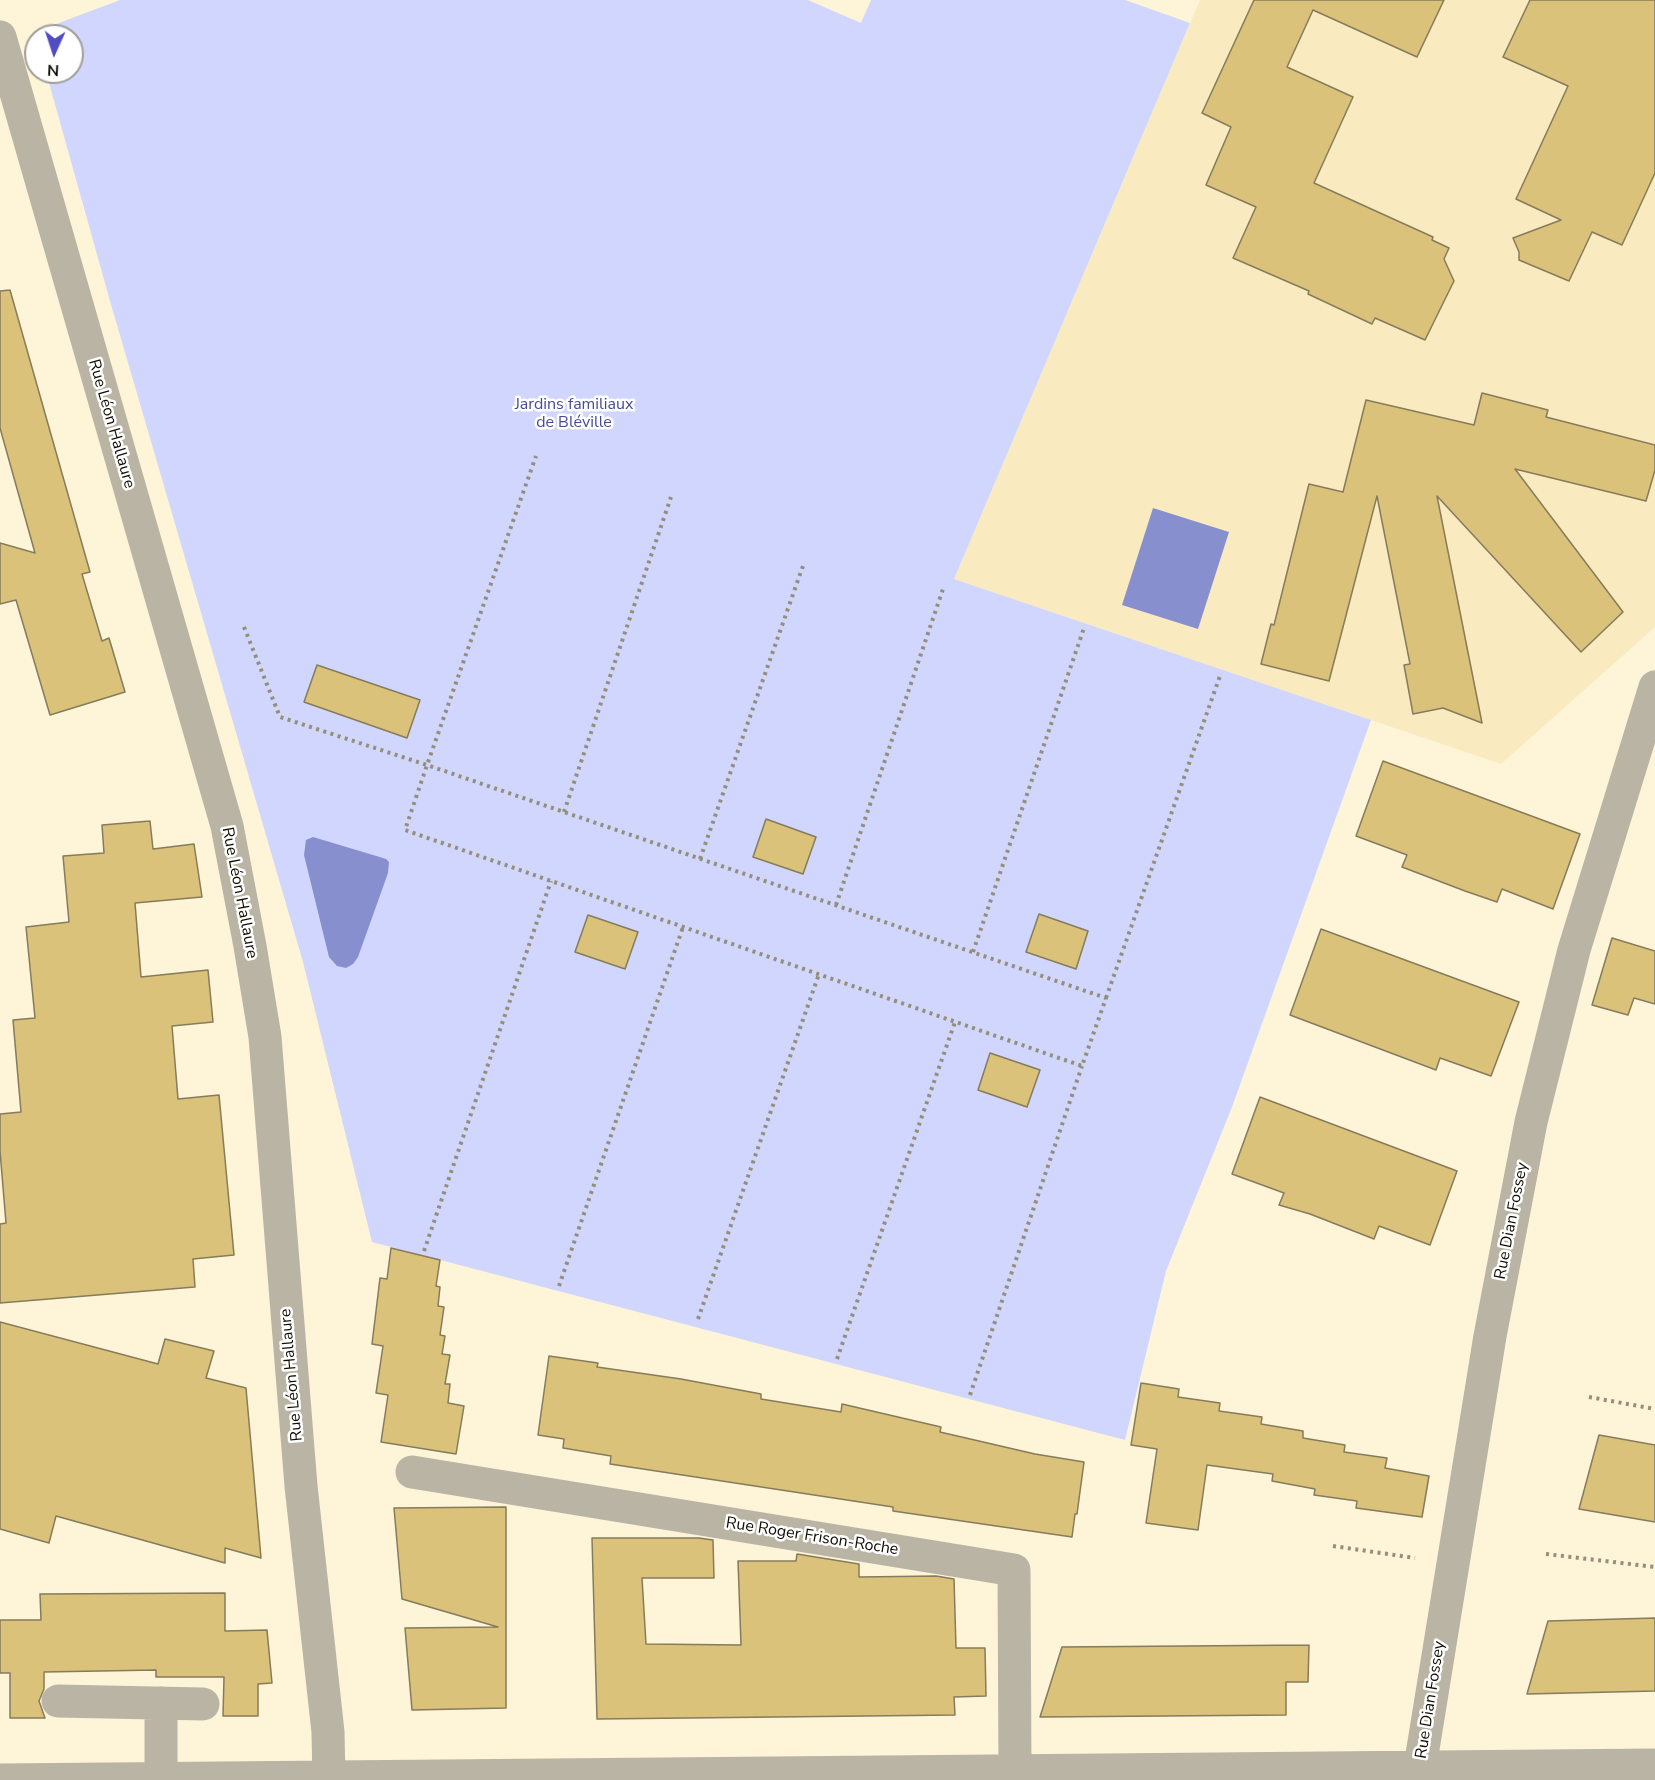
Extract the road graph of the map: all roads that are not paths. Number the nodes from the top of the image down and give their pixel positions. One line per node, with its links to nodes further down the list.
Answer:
1 (0, 37): 11 (street, Rue Léon Hallaure)
2 (1655, 687): 8 (street, Rue Dian Fossey)
3 (412, 1472): 9 (street, Rue Roger Frison-Roche)
4 (58, 1701): 5 (street)
5 (161, 1703): 6 (street); 10 (street)
6 (203, 1704)
7 (1655, 1765): 8 (street)
8 (1420, 1767): 9 (street)
9 (1015, 1771): 11 (street)
10 (161, 1778): 11 (street); 12 (street)
11 (329, 1778)
12 (105, 1779): 13 (street)
13 (0, 1780)

